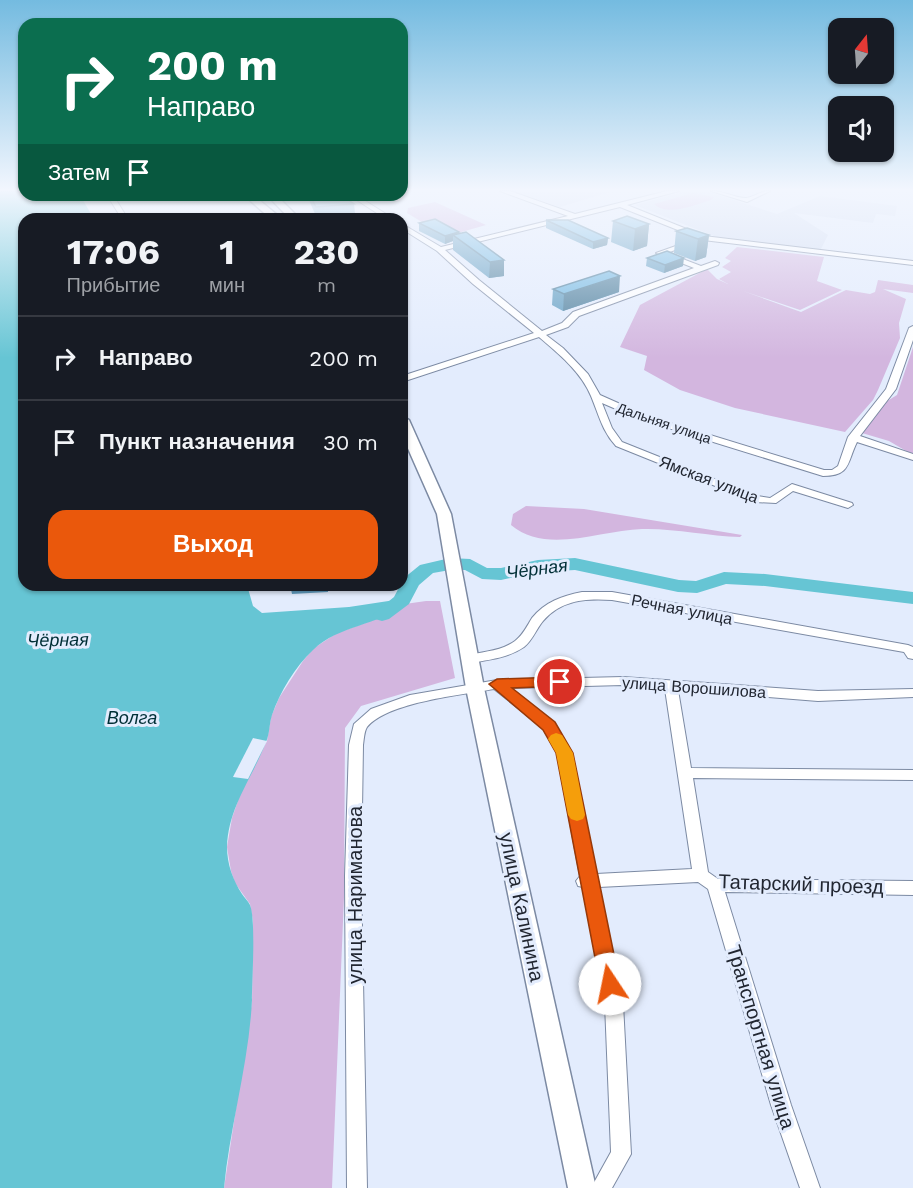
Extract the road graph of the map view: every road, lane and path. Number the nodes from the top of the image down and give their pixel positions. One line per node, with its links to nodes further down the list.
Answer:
1 (436, 246): 5 (street, Дальняя улица)
2 (450, 246): 5 (street)
3 (679, 246): 8 (street)
4 (774, 246): 7 (street)
5 (440, 249): 10 (street, Дальняя улица)
6 (715, 263): 8 (street)
7 (913, 263)
8 (701, 268): 10 (street)
9 (913, 328): 14 (street, Дальняя улица)
10 (541, 334): 11 (street); 12 (street, Дальняя улица)
11 (408, 377)
12 (596, 397): 14 (street, Дальняя улица); 16 (street, Ямская улица)
13 (408, 433): 18 (highway, улица Калинина)
14 (853, 438): 15 (street)
15 (913, 458)
16 (848, 505)
17 (913, 655): 18 (street, Речная улица)
18 (470, 659): 19 (highway, улица Калинина)
19 (486, 686): 20 (street, улица Ворошилова); 25 (street); 27 (street, улица Нариманова); 28 (highway, улица Калинина)
20 (671, 686): 21 (street, улица Ворошилова); 22 (street, Транспортная улица)
21 (913, 693)
22 (685, 773): 23 (street); 24 (street, Транспортная улица)
23 (913, 775)
24 (708, 880): 25 (street, Татарский проезд); 26 (street, Татарский проезд); 30 (street, Транспортная улица)
25 (586, 881): 29 (street)
26 (913, 888)
27 (357, 1188)
28 (582, 1188)
29 (601, 1188)
30 (810, 1188)

